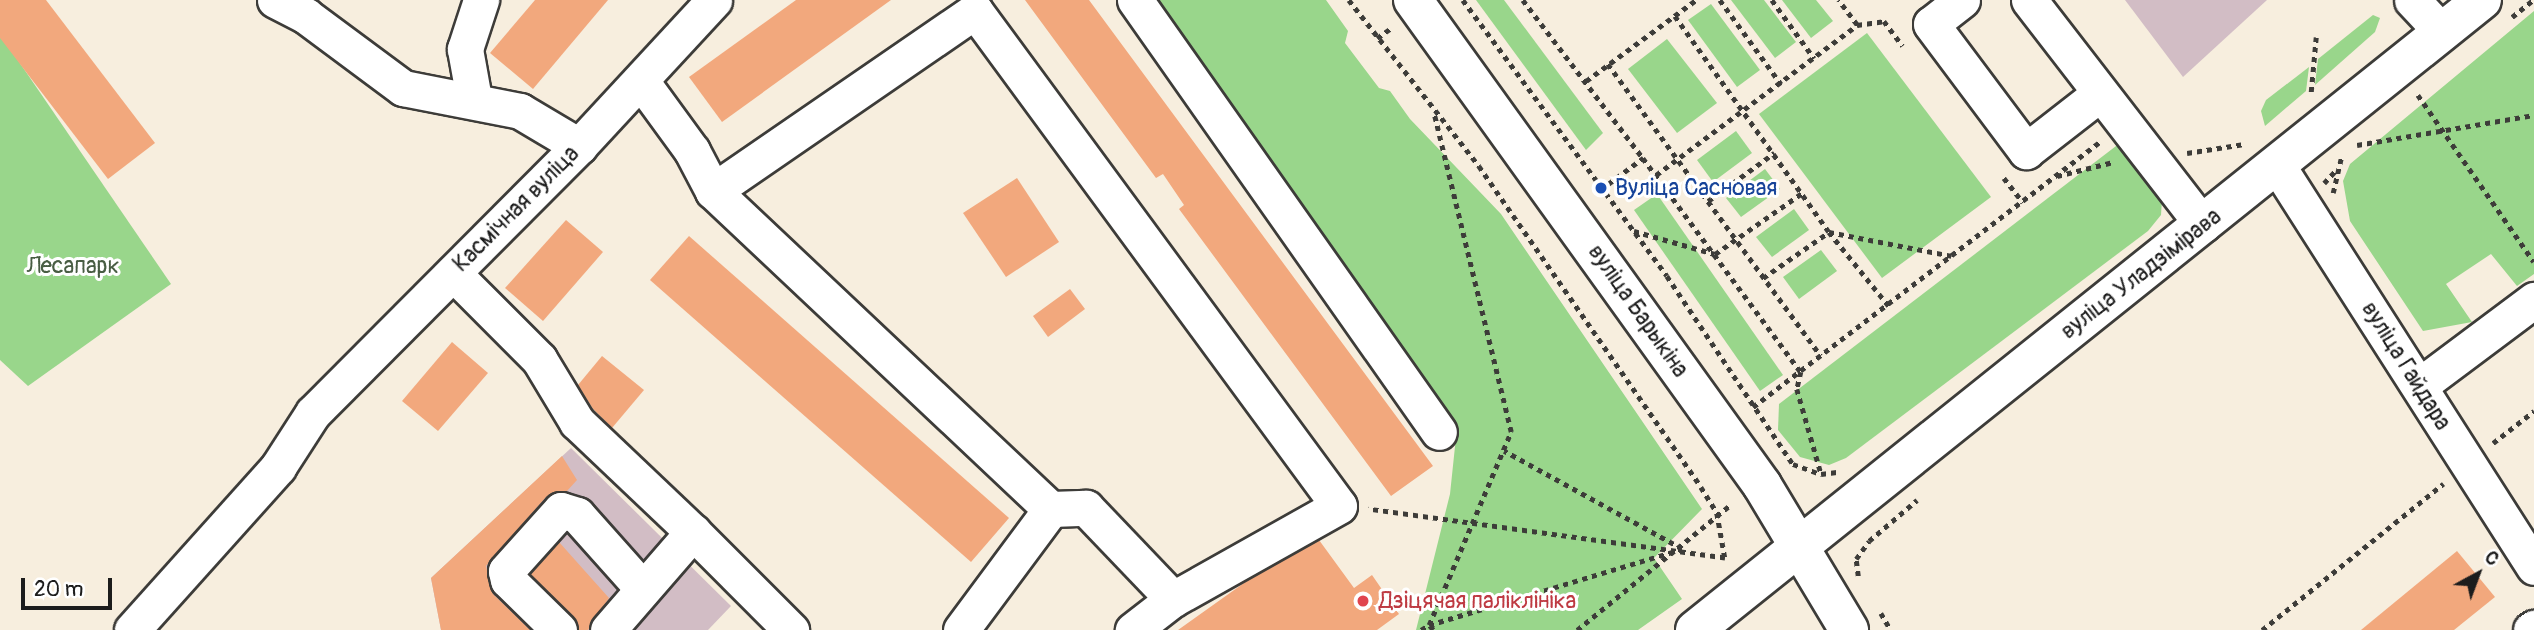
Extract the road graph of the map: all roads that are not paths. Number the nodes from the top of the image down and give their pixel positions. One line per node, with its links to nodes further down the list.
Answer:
1 (275, 0): 13 (street)
2 (481, 0): 13 (street)
3 (714, 0): 11 (street, Касмічная вуліца)
4 (1135, 0): 21 (street)
5 (1413, 0): 24 (main road, вуліца Барыкіна)
6 (1962, 0): 12 (street)
7 (2029, 0): 12 (street)
8 (2412, 0): 10 (street)
9 (2482, 0): 10 (main road, вуліца Уладзімірава)
10 (2442, 32): 15 (main road, вуліца Уладзімірава)
11 (641, 81): 14 (street, Касмічная вуліца); 16 (street)
12 (2098, 95): 17 (street)
13 (474, 99): 14 (street)
14 (579, 146): 18 (street, Касмічная вуліца)
15 (2263, 154): 17 (main road, вуліца Уладзімірава); 20 (street, вуліца Гайдара)
16 (713, 191): 22 (street); 27 (street)
17 (2203, 225): 24 (main road, вуліца Уладзімірава)
18 (453, 273): 23 (street); 29 (street, Касмічная вуліца)
19 (2534, 300): 20 (street)
20 (2419, 386): 25 (street, вуліца Гайдара)
21 (1439, 432)
22 (1051, 509): 27 (street); 33 (street)
23 (693, 532): 26 (street); 32 (street)
24 (1797, 544): 28 (main road, вуліца Барыкіна); 35 (main road, вуліца Уладзімірава)
25 (2534, 567)
26 (643, 589): 30 (street); 31 (street)
27 (1173, 599): 34 (street)
28 (1862, 617)
29 (132, 630)
30 (559, 630)
31 (608, 630)
32 (791, 630)
33 (961, 630)
34 (1133, 630)
35 (1695, 630)

